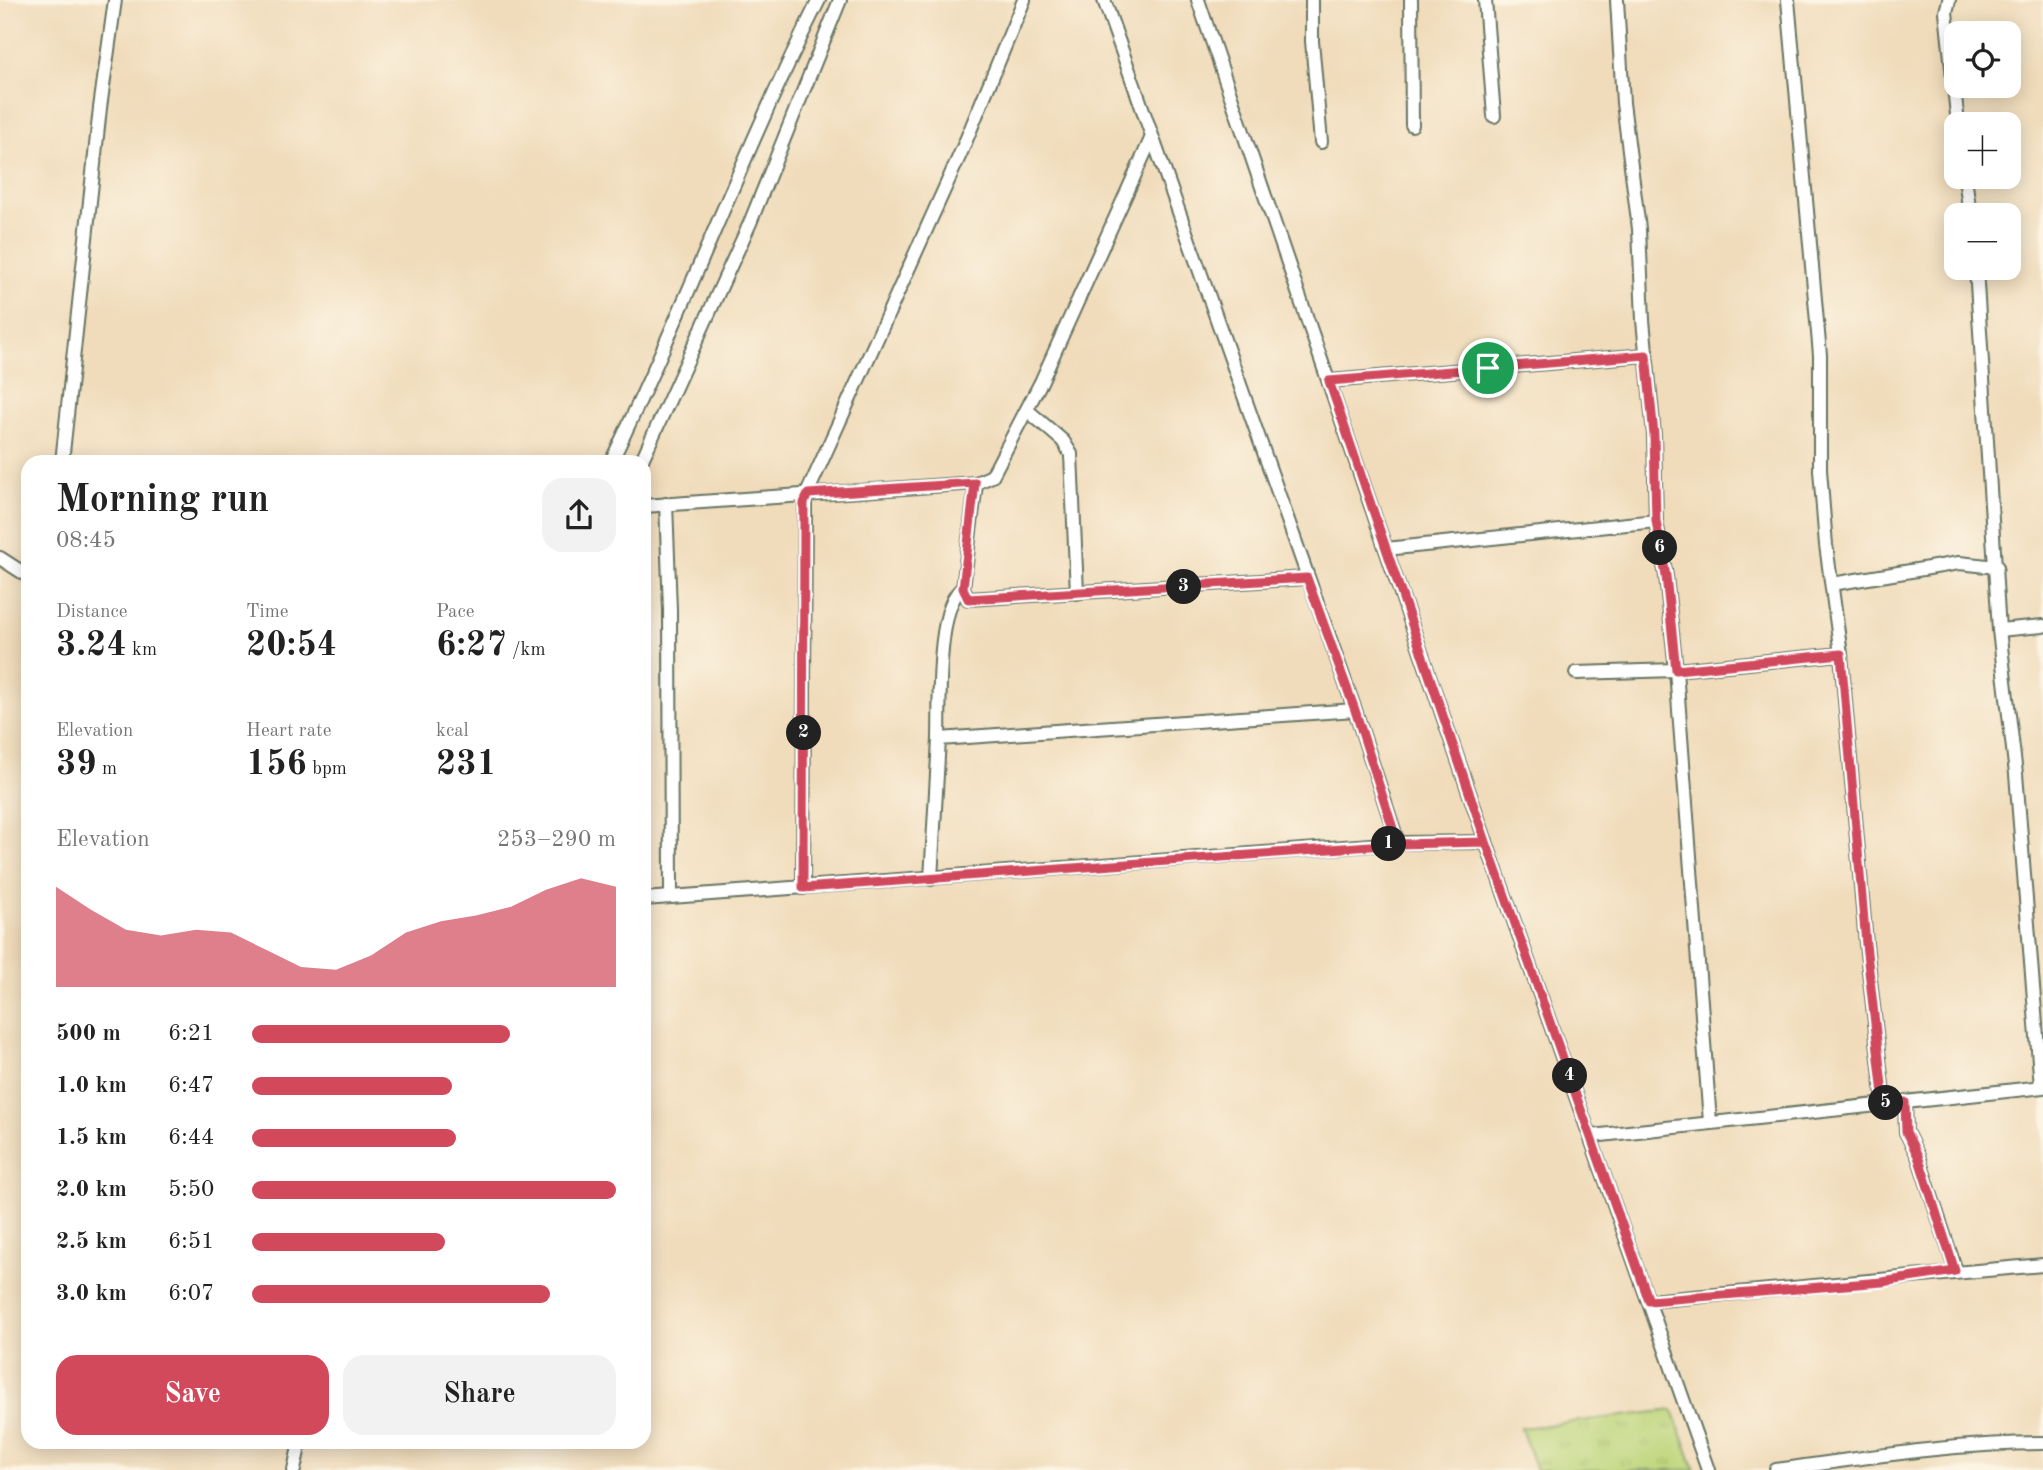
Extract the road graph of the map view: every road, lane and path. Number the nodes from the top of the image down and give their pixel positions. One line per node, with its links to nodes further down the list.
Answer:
1 (115, 0): 22 (street)
2 (820, 0): 23 (street)
3 (840, 0): 24 (street)
4 (1024, 0): 26 (street)
5 (1104, 0): 16 (street)
6 (1198, 0): 20 (street)
7 (1312, 0): 17 (street)
8 (1411, 0): 15 (street)
9 (1485, 0): 14 (street)
10 (1617, 0): 19 (street)
11 (1788, 0): 35 (street)
12 (1949, 0): 13 (street)
13 (1957, 112)
14 (1494, 116)
15 (1412, 125)
16 (1151, 139): 21 (street); 34 (street)
17 (1321, 142)
18 (1977, 280): 32 (street)
19 (1646, 355): 20 (street); 29 (street)
20 (1329, 381): 30 (street)
21 (1027, 410): 25 (street); 37 (street)
22 (63, 455)
23 (614, 455)
24 (644, 455)
25 (975, 483): 26 (street); 36 (street)
26 (808, 494): 27 (street); 48 (street)
27 (666, 504): 28 (street); 49 (street)
28 (651, 505)
29 (1656, 521): 30 (street); 41 (street)
30 (1386, 549): 45 (street)
31 (0, 558): 33 (street)
32 (1997, 567): 35 (street); 39 (street)
33 (21, 572)
34 (1307, 578): 37 (street); 43 (street)
35 (1832, 584): 40 (street)
36 (963, 588): 37 (street); 44 (street)
37 (1077, 593)
38 (2043, 626): 39 (street)
39 (1999, 630): 51 (street)
40 (1841, 654): 41 (street); 53 (street)
41 (1676, 670): 42 (street); 54 (street)
42 (1576, 673)
43 (1355, 710): 44 (street); 46 (street)
44 (939, 739): 47 (street)
45 (1486, 842): 46 (street); 55 (street)
46 (1398, 844): 47 (street)
47 (932, 879): 48 (street)
48 (803, 888): 49 (street)
49 (671, 896): 50 (street)
50 (651, 898)
51 (2042, 1087): 52 (street)
52 (1905, 1102): 53 (street); 57 (street)
53 (1884, 1103): 54 (street)
54 (1710, 1122): 55 (street)
55 (1592, 1136): 58 (street)
56 (2043, 1265): 57 (street)
57 (1955, 1271): 58 (street)
58 (1649, 1301): 62 (street)
59 (2043, 1443): 63 (street)
60 (298, 1449): 61 (street)
61 (294, 1470)
62 (1708, 1470)
63 (1776, 1470)

